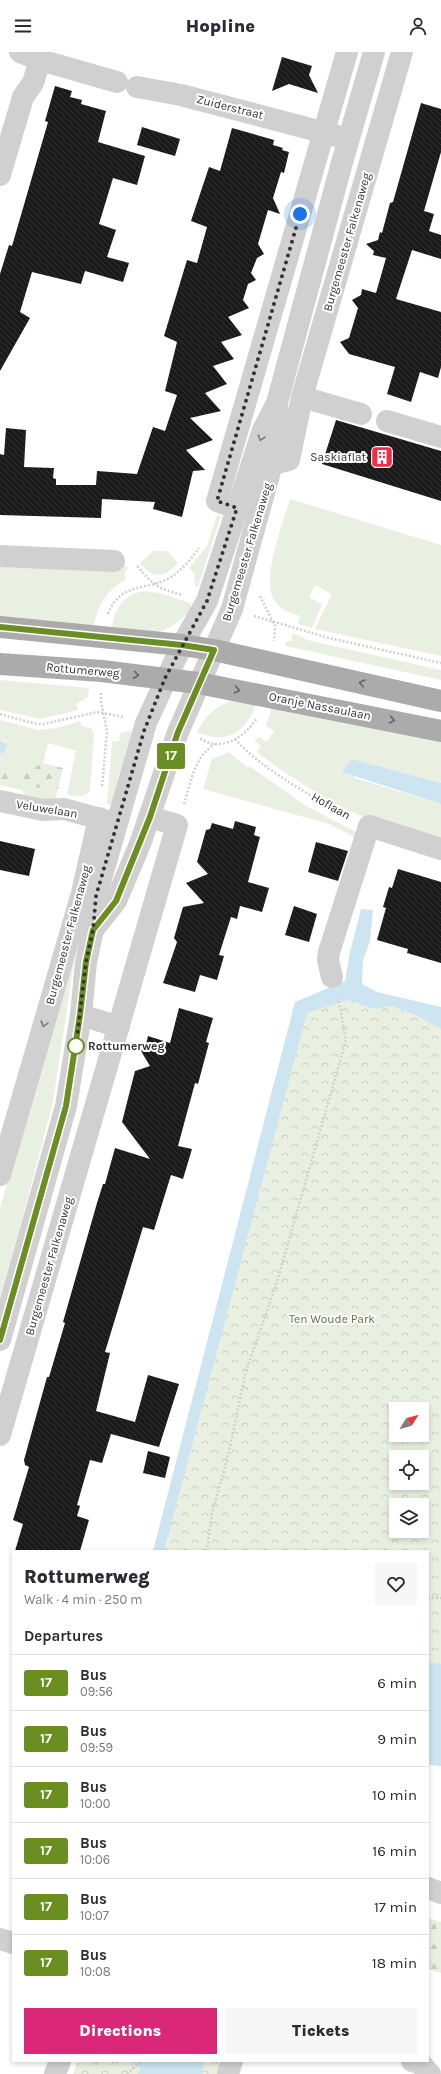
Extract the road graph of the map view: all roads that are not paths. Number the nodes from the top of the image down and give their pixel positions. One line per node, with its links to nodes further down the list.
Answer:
1 (347, 52): 5 (street, Burgemeester Falkenaweg)
2 (374, 52): 6 (street, Burgemeester Falkenaweg)
3 (402, 52): 7 (street, Burgemeester Falkenaweg)
4 (30, 56): 5 (street, Zuiderstraat); 8 (street, Zuiderstraat)
5 (323, 132): 6 (street); 15 (street, Burgemeester Falkenaweg)
6 (349, 139): 7 (street); 10 (street, Burgemeester Falkenaweg)
7 (375, 146): 9 (street, Burgemeester Falkenaweg)
8 (0, 175)
9 (302, 397): 11 (street); 14 (street, Burgemeester Falkenaweg)
10 (277, 403): 14 (street, Burgemeester Falkenaweg); 15 (street, Burgemeester Falkenaweg, one-way to 15)
11 (361, 414)
12 (387, 421): 13 (street)
13 (441, 437)
14 (272, 464): 20 (street, Burgemeester Falkenaweg)
15 (237, 508): 19 (street, Burgemeester Falkenaweg)
16 (0, 556): 17 (street)
17 (114, 561)
18 (0, 627): 19 (main road)
19 (182, 645): 20 (main road); 22 (street, Burgemeester Falkenaweg)
20 (214, 650): 23 (street, Burgemeester Falkenaweg); 24 (main road, one-way to 20)
21 (0, 664): 22 (main road, Rottumerweg, one-way to 22)
22 (165, 678): 23 (main road, Rottumerweg); 28 (street, Burgemeester Falkenaweg)
23 (198, 683): 25 (main road, Oranje Nassaulaan, one-way to 25); 27 (street, Burgemeester Falkenaweg)
24 (441, 701)
25 (441, 731)
26 (0, 801): 28 (street, Veluwelaan)
27 (150, 817): 30 (street, Burgemeester Falkenaweg); 33 (street, Burgemeester Falkenaweg)
28 (108, 821): 30 (street, Burgemeester Falkenaweg); 34 (street, Burgemeester Falkenaweg, one-way to 34)
29 (441, 849): 31 (street)
30 (93, 930): 32 (street, Burgemeester Falkenaweg)
31 (332, 977)
32 (80, 1015): 33 (street); 35 (street, Burgemeester Falkenaweg)
33 (119, 1027): 36 (street, Burgemeester Falkenaweg)
34 (0, 1175)
35 (0, 1340)
36 (0, 1435)
37 (429, 1888): 38 (street)
38 (441, 1893)
39 (0, 1939): 40 (street)
40 (12, 1943)
41 (60, 2062): 44 (street)
42 (232, 2062): 45 (street)
43 (416, 2062): 46 (street)
44 (55, 2074)
45 (228, 2074)
46 (430, 2074)

